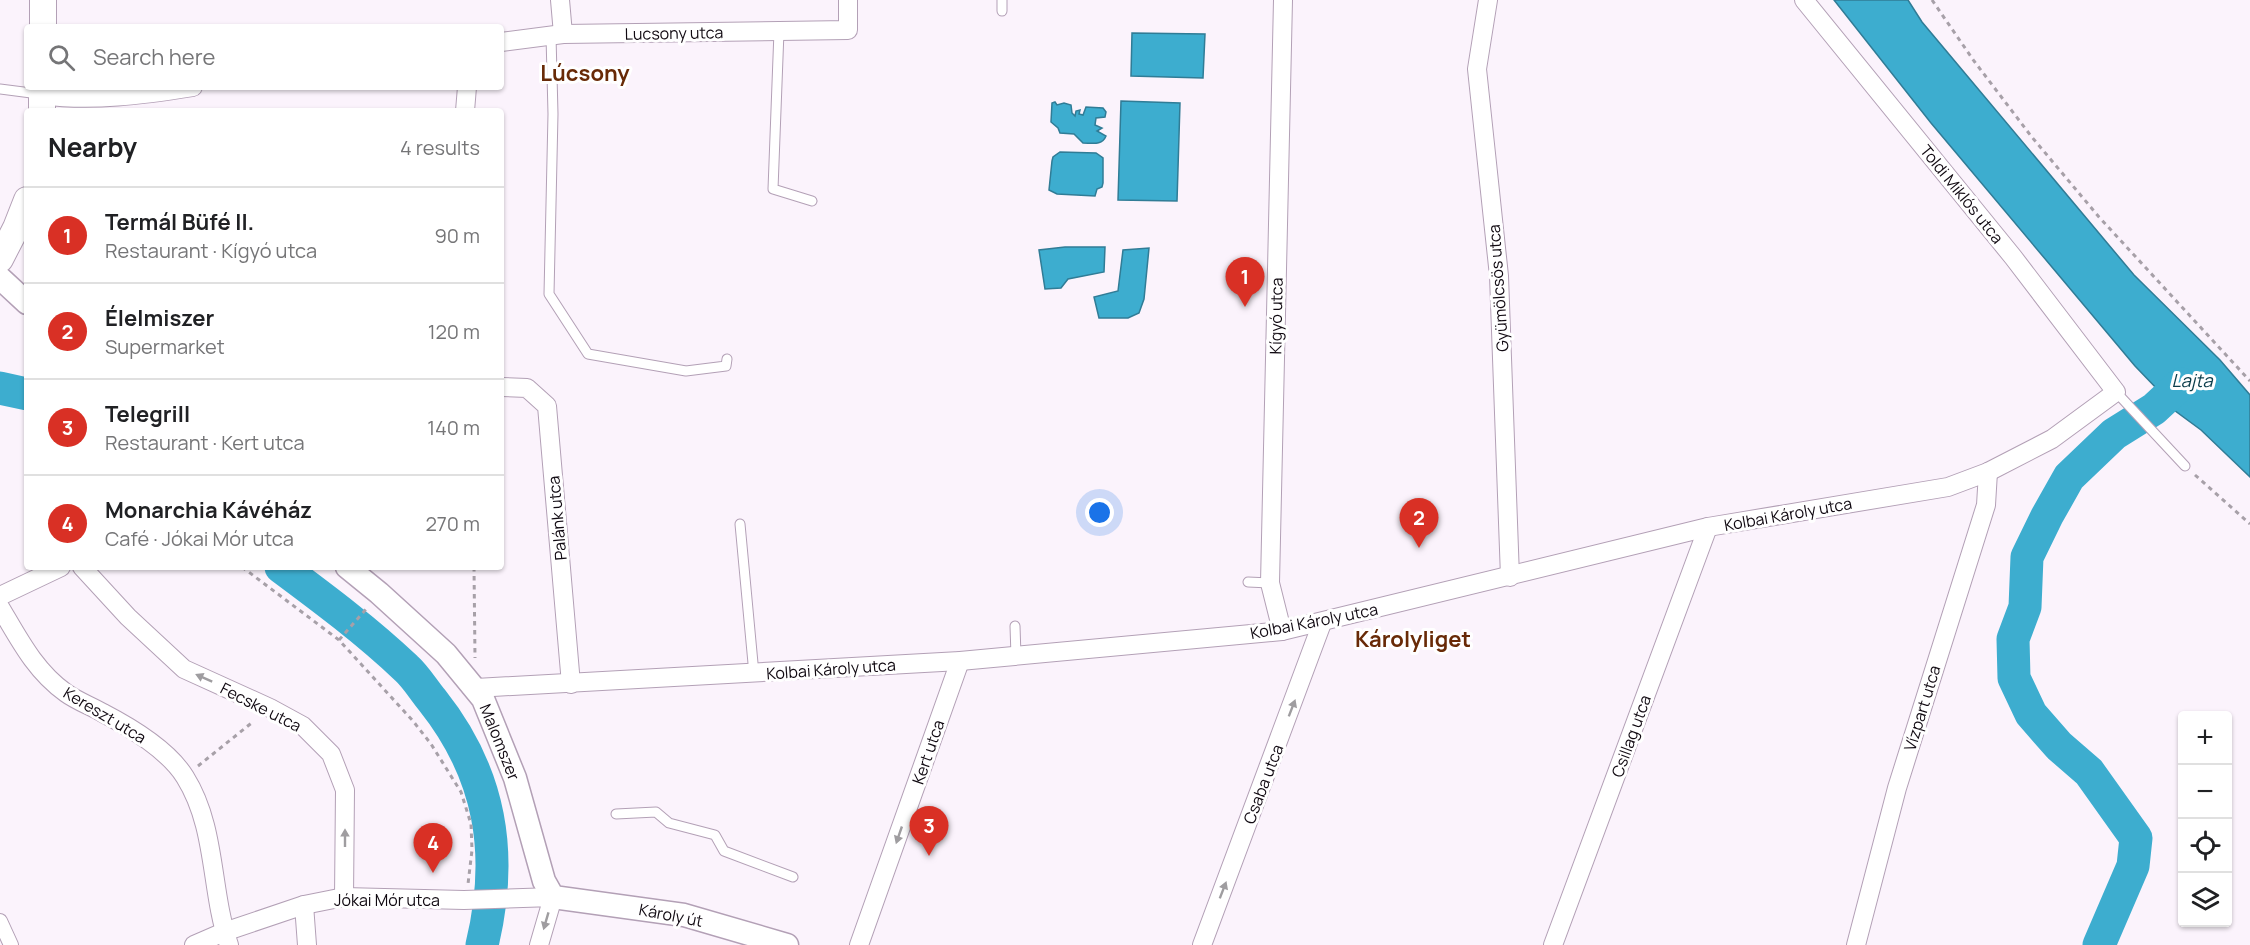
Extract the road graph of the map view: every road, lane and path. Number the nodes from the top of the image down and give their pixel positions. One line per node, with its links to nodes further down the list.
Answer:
1 (43, 0): 10 (main road)
2 (560, 0): 12 (street)
3 (848, 0): 11 (street, Lucsony utca)
4 (1002, 0): 9 (lane)
5 (1283, 0): 40 (street, Kígyó utca)
6 (1488, 0): 38 (street, Gyümölcsös utca)
7 (1804, 0): 27 (street, Toldi Miklós utca)
8 (1932, 0): 25 (path)
9 (1002, 11)
10 (43, 24)
11 (779, 31): 12 (street, Lucsony utca); 19 (lane)
12 (557, 35): 13 (street, Lucsony utca); 24 (lane)
13 (504, 42)
14 (0, 89): 17 (lane)
15 (175, 90): 17 (street)
16 (466, 90): 18 (street)
17 (42, 98)
18 (465, 108)
19 (812, 201)
20 (22, 227): 21 (main road)
21 (0, 259)
22 (0, 278): 23 (street)
23 (24, 300)
24 (727, 359)
25 (2250, 381)
26 (504, 387): 51 (street, Palánk utca)
27 (2121, 398): 28 (lane); 29 (street, Kolbai Károly utca)
28 (2185, 466): 31 (path)
29 (1988, 472): 32 (street, Kolbai Károly utca); 73 (street, Vízpart utca)
30 (740, 524): 50 (lane)
31 (2250, 524)
32 (1708, 527): 38 (street, Kolbai Károly utca); 72 (street, Csillag utca)
33 (55, 570): 41 (street)
34 (85, 570): 53 (street, Fecske utca, one-way to 34)
35 (246, 570): 47 (path)
36 (351, 570): 52 (street, Malomszer)
37 (474, 570): 52 (path)
38 (1510, 577): 44 (street, Kolbai Károly utca)
39 (1248, 582): 40 (lane)
40 (1270, 583): 46 (street, Kígyó utca)
41 (0, 596)
42 (0, 607): 56 (street, Kereszt utca)
43 (359, 617): 47 (path)
44 (1322, 623): 46 (street, Kolbai Károly utca); 71 (street, Csaba utca, one-way to 44)
45 (1015, 626): 48 (lane)
46 (1282, 631): 48 (street, Kolbai Károly utca)
47 (339, 640): 55 (path)
48 (1016, 656): 49 (street, Kolbai Károly utca)
49 (960, 661): 50 (street, Kolbai Károly utca); 70 (street, Kert utca, one-way to 70)
50 (754, 674): 51 (street, Kolbai Károly utca)
51 (571, 684): 52 (street, Kolbai Károly utca)
52 (476, 688): 61 (street, Malomszer)
53 (270, 708): 56 (path); 60 (street, Fecske utca, one-way to 53)
54 (435, 741): 55 (path)
55 (431, 744): 59 (path)
56 (185, 776): 64 (street, Kereszt utca)
57 (616, 814): 58 (lane)
58 (793, 877)
59 (473, 895): 60 (street, Jókai Mór utca); 61 (street, Jókai Mór utca)
60 (344, 897): 62 (street, Jókai Mór utca)
61 (553, 897): 68 (street, one-way to 68); 69 (street, Károly út)
62 (304, 904): 64 (street, Jókai Mór utca); 67 (street)
63 (0, 921): 65 (street)
64 (227, 938): 66 (street, Jókai Mór utca)
65 (11, 945)
66 (194, 945)
67 (307, 945)
68 (539, 945)
69 (788, 945)
70 (859, 945)
71 (1202, 945)
72 (1553, 945)
73 (1856, 945)

